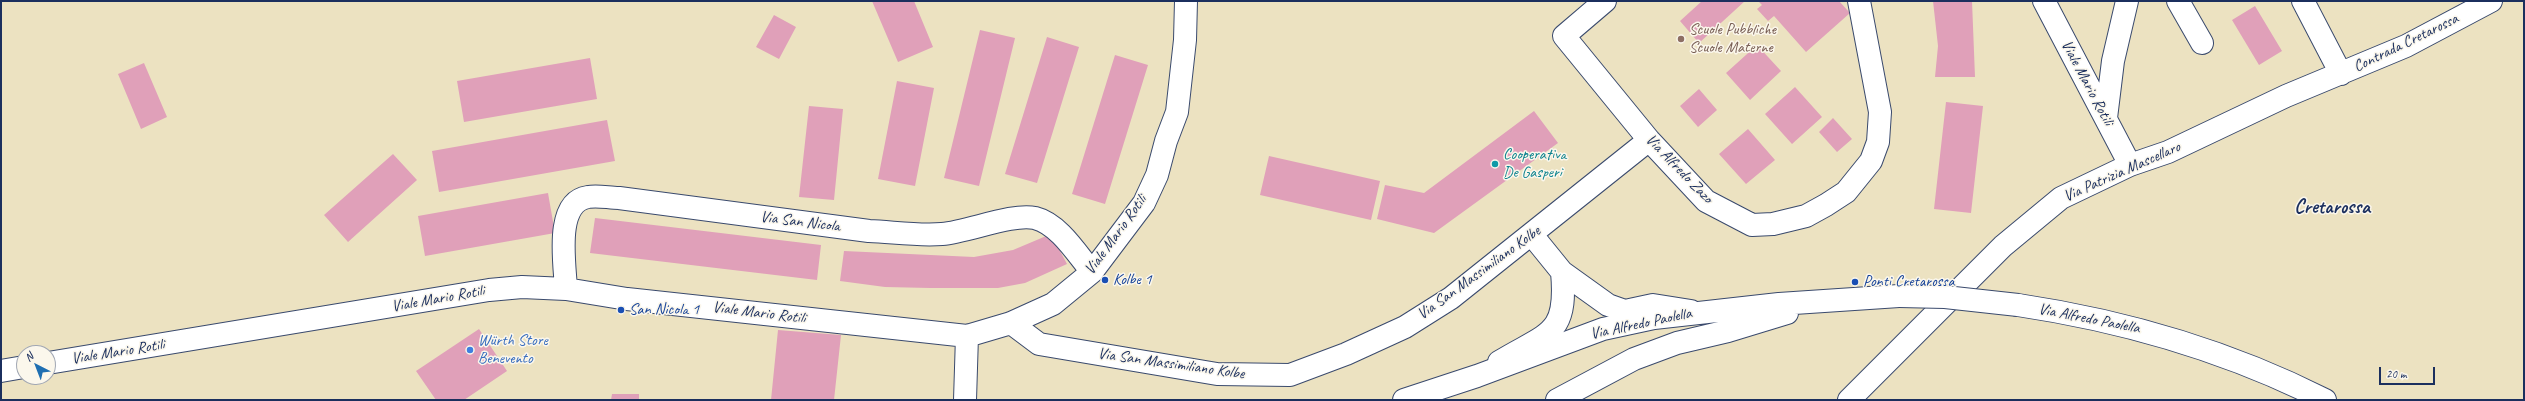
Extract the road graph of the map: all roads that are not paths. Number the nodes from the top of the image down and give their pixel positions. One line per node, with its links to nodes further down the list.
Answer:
1 (1186, 1): 15 (street, Viale Mario Rotili)
2 (1605, 1): 12 (street, Via Alfredo Zazo)
3 (1859, 1): 12 (street, Via Alfredo Zazo)
4 (2044, 1): 11 (street, Viale Mario Rotili)
5 (2127, 1): 11 (street)
6 (2178, 1): 9 (street)
7 (2303, 1): 10 (street)
8 (2491, 1): 10 (street, Contrada Cretarossa)
9 (2202, 43)
10 (2341, 74): 13 (street, Via Patrizia Mascellaro)
11 (2106, 118): 13 (street, Viale Mario Rotili)
12 (1649, 140): 14 (street, Via San Massimiliano Kolbe)
13 (2130, 165): 30 (street, Via Patrizia Mascellaro)
14 (1532, 235): 16 (street); 20 (street, Via San Massimiliano Kolbe)
15 (1092, 272): 17 (street, Via San Nicola); 20 (street, Viale Mario Rotili)
16 (1562, 272): 19 (street); 25 (street)
17 (566, 289): 21 (street, Viale Mario Rotili); 22 (street, Viale Mario Rotili)
18 (1841, 300): 19 (street, Via Alfredo Paolella); 29 (street, Via Alfredo Paolella); 31 (street, Via Alfredo Paolella, bridge)
19 (1696, 312): 25 (street, Via Alfredo Paolella)
20 (1011, 323): 21 (street, Viale Mario Rotili)
21 (967, 336): 27 (street)
22 (56, 362)
23 (16, 368): 24 (street)
24 (1, 371)
25 (1476, 376): 26 (street, Via Alfredo Paolella)
26 (1431, 397): 28 (street, Via Alfredo Paolella)
27 (965, 400)
28 (1404, 400)
29 (1557, 400)
30 (1849, 400)
31 (2325, 400)

